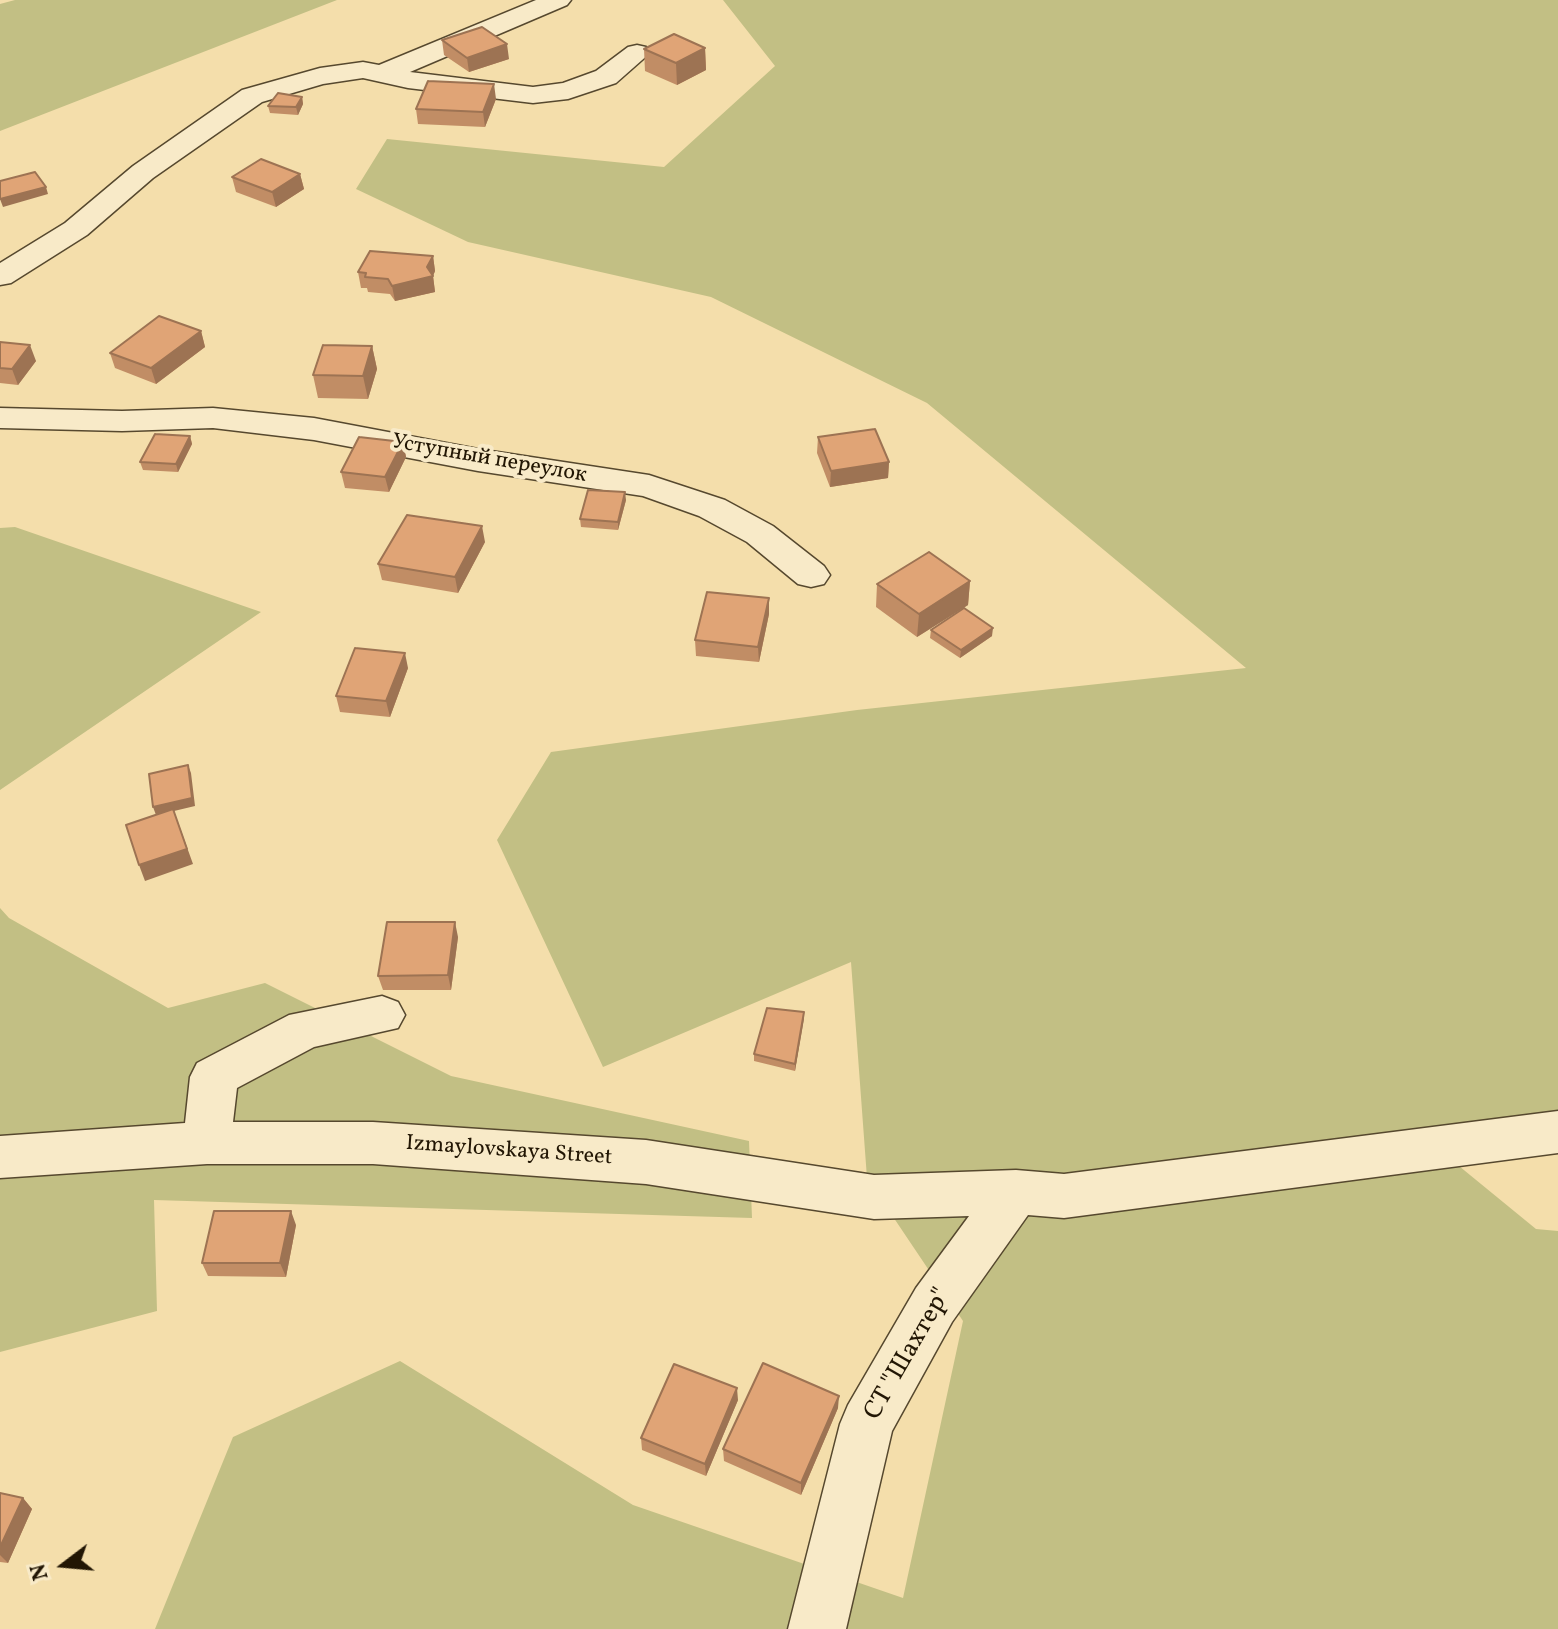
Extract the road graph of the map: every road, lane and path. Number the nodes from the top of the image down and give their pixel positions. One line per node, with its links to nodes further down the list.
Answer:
1 (558, 0): 3 (street)
2 (637, 53): 3 (street)
3 (382, 74): 4 (street)
4 (0, 276)
5 (0, 418): 6 (street, Уступный переулок)
6 (811, 575)
7 (382, 1015): 9 (street)
8 (1558, 1132): 11 (street, Izmaylovskaya Street)
9 (207, 1143): 10 (street, Izmaylovskaya Street); 11 (street, Izmaylovskaya Street)
10 (0, 1157)
11 (1016, 1192): 12 (street, СТ "Шахтер")
12 (817, 1629)

